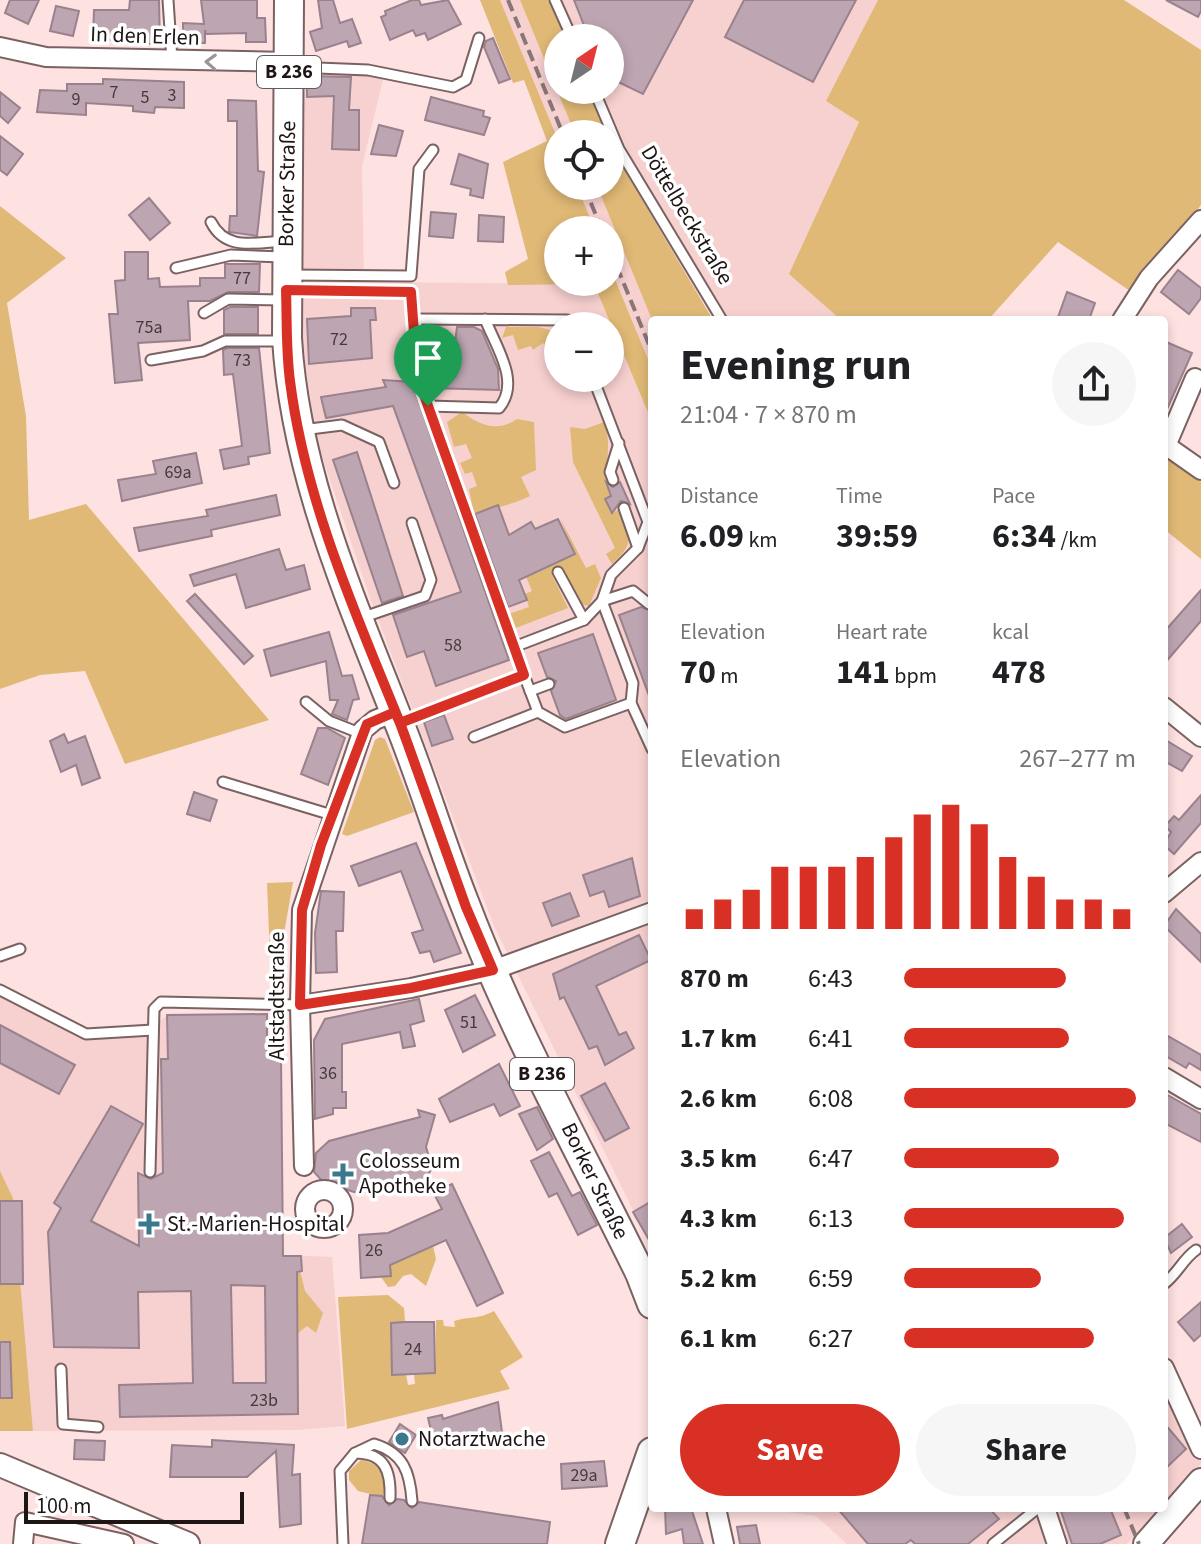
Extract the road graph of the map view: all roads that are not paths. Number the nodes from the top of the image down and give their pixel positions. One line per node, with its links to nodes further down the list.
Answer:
1 (168, 0): 7 (lane)
2 (289, 0): 8 (main road, Borker Straße / B 236)
3 (555, 0): 4 (lane)
4 (566, 24)
5 (479, 38): 8 (lane)
6 (0, 47): 7 (street, In den Erlen)
7 (172, 60): 8 (street, In den Erlen, one-way to 7)
8 (289, 65): 14 (main road, Borker Straße / B 236)
9 (600, 104): 16 (lane, Döttelbeckstraße)
10 (433, 150): 14 (lane)
11 (1201, 220): 17 (street)
12 (211, 222): 14 (lane)
13 (176, 268): 14 (lane)
14 (286, 273): 15 (lane); 18 (lane); 21 (main road, Borker Straße / B 236)
15 (204, 313)
16 (720, 316)
17 (1125, 316)
18 (415, 319): 19 (lane); 25 (lane)
19 (485, 319): 20 (lane); 25 (lane)
20 (544, 320)
21 (287, 341): 22 (lane); 26 (main road, Borker Straße / B 236)
22 (151, 360)
23 (1195, 378): 27 (street)
24 (599, 392): 28 (lane)
25 (428, 406): 41 (lane)
26 (299, 431): 32 (lane); 39 (main road, Borker Straße / B 236)
27 (1168, 438)
28 (619, 443): 31 (lane); 35 (lane)
29 (1168, 447): 30 (street)
30 (1201, 470)
31 (613, 480)
32 (394, 483)
33 (624, 508): 35 (lane)
34 (412, 523): 39 (lane)
35 (638, 548): 37 (lane)
36 (558, 572): 40 (lane)
37 (602, 601): 38 (lane); 40 (lane); 46 (lane)
38 (648, 603)
39 (359, 619): 49 (main road, Borker Straße / B 236)
40 (584, 620): 41 (lane)
41 (514, 647): 42 (lane)
42 (524, 675): 44 (lane); 49 (lane)
43 (549, 684): 44 (lane)
44 (530, 691): 48 (lane)
45 (306, 702): 50 (lane)
46 (631, 703): 48 (lane); 53 (lane)
47 (1168, 710): 52 (street)
48 (538, 712): 51 (lane)
49 (398, 717): 50 (street); 61 (main road, Borker Straße / B 236)
50 (362, 734): 55 (street, Altstadtstraße)
51 (474, 737)
52 (1201, 737)
53 (648, 740)
54 (223, 782): 55 (lane)
55 (332, 815): 63 (street, Altstadtstraße)
56 (1201, 862): 57 (street)
57 (1168, 890)
58 (648, 913): 61 (street)
59 (20, 949): 60 (lane)
60 (0, 956)
61 (493, 970): 63 (street); 71 (main road, Borker Straße / B 236)
62 (0, 990): 64 (lane)
63 (300, 1005): 64 (lane); 68 (street, Altstadtstraße)
64 (153, 1030): 67 (lane)
65 (1168, 1079): 66 (street)
66 (1201, 1099)
67 (150, 1172)
68 (313, 1194)
69 (1196, 1250): 70 (lane)
70 (1168, 1281)
71 (648, 1294)
72 (61, 1369): 74 (lane)
73 (1168, 1377): 75 (street)
74 (98, 1427)
75 (1201, 1449)
76 (355, 1453): 80 (lane); 81 (lane); 88 (lane)
77 (0, 1465): 87 (street)
78 (648, 1465): 89 (main road)
79 (1199, 1489): 93 (main road)
80 (390, 1498)
81 (412, 1501)
82 (717, 1512): 90 (street)
83 (1033, 1512): 91 (lane)
84 (1046, 1512): 92 (street)
85 (23, 1544): 86 (street)
86 (124, 1544)
87 (188, 1544)
88 (343, 1544)
89 (620, 1544)
90 (724, 1544)
91 (993, 1544)
92 (1057, 1544)
93 (1146, 1544)

